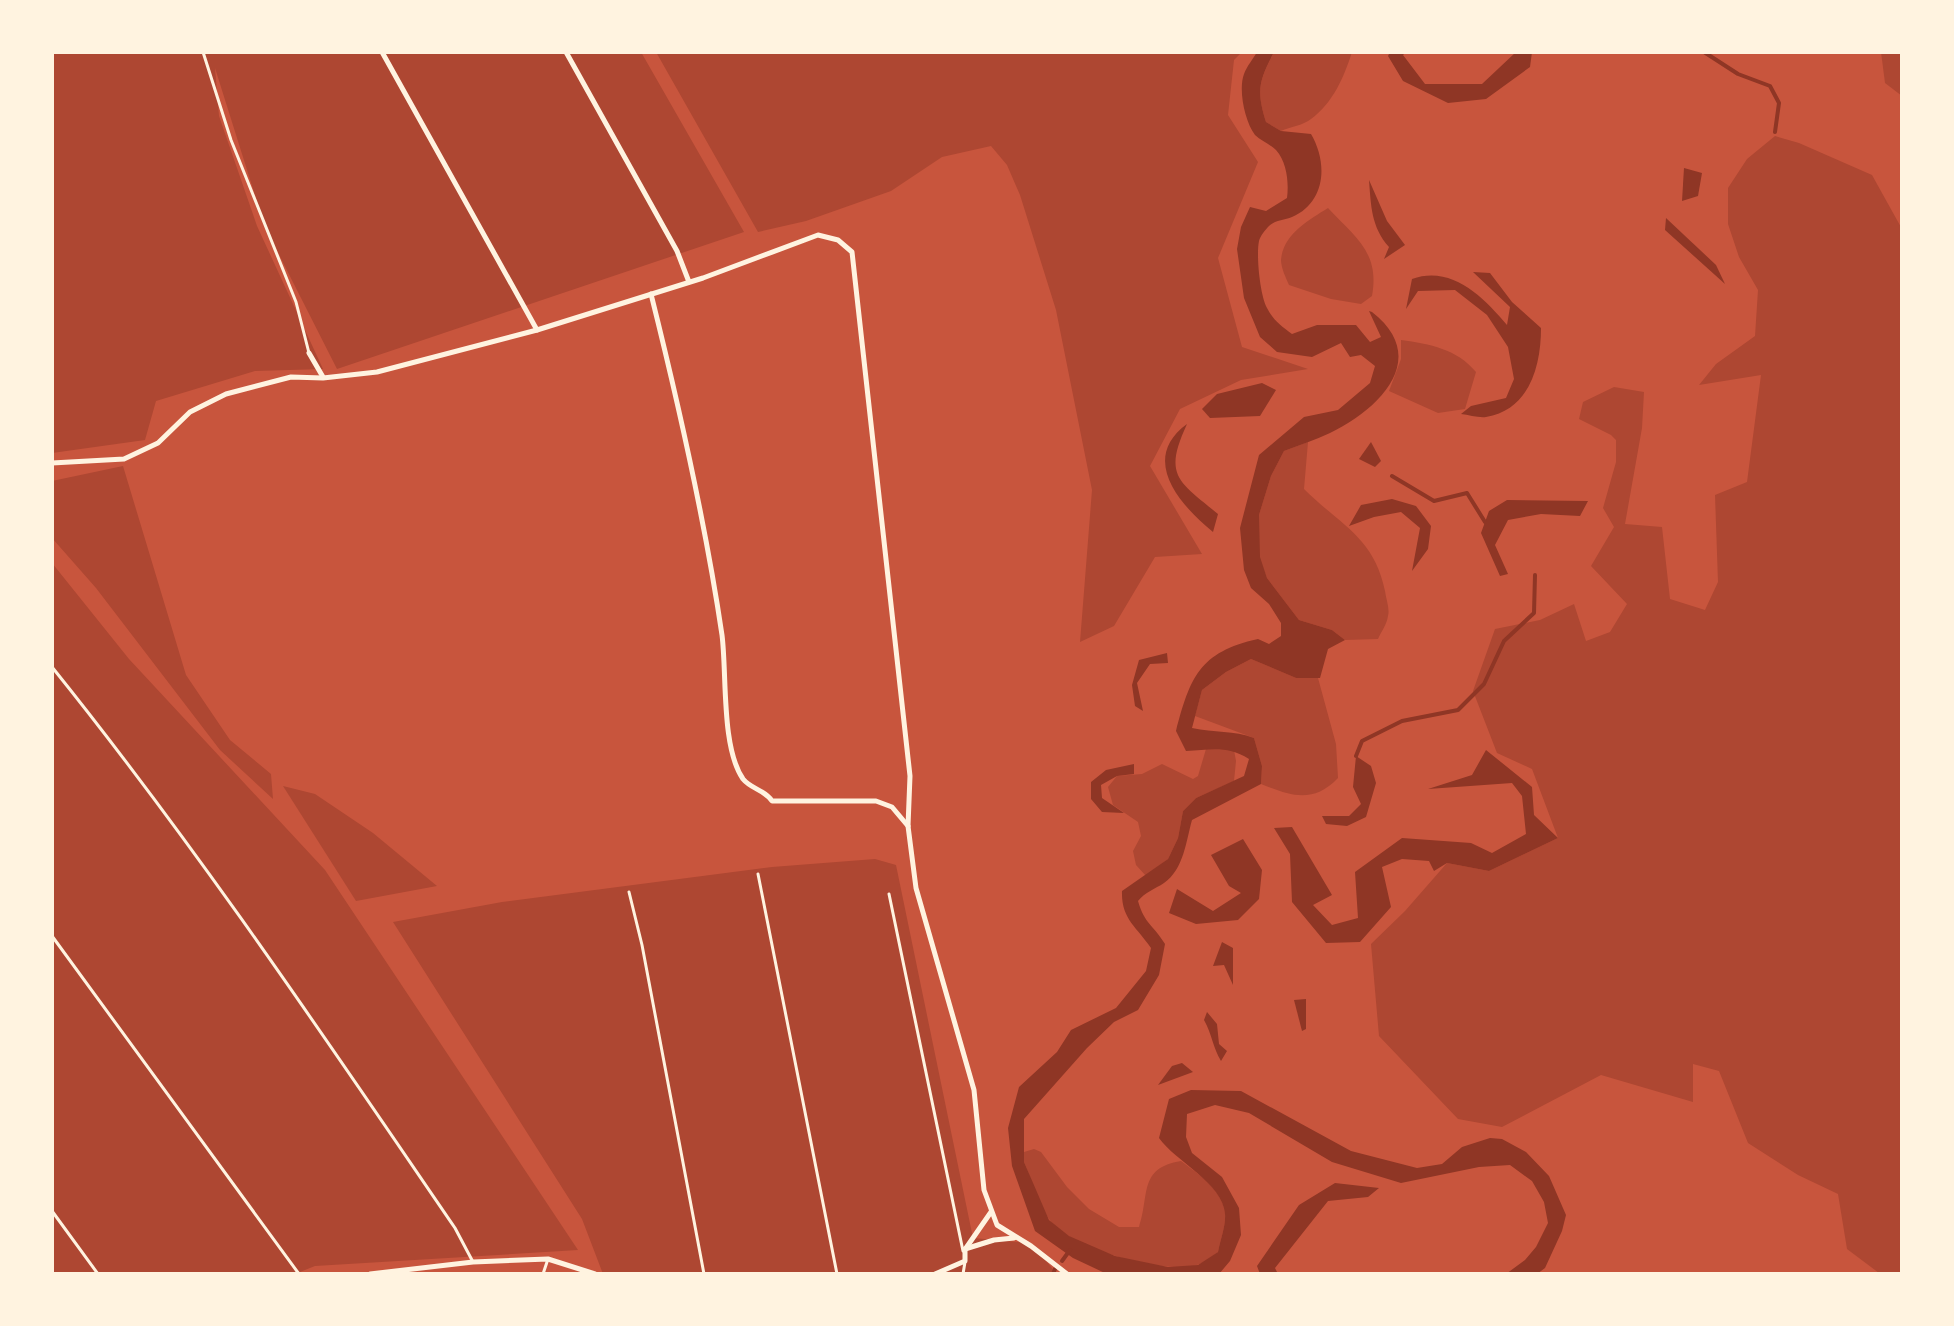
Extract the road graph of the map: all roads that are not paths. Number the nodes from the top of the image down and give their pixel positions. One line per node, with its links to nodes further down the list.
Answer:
1 (203, 52): 7 (lane)
2 (382, 52): 6 (street)
3 (566, 52): 4 (street)
4 (689, 282): 5 (street); 11 (street)
5 (651, 294): 6 (street); 11 (street)
6 (537, 330): 8 (street)
7 (309, 353): 8 (street)
8 (323, 378): 9 (street)
9 (52, 463)
10 (52, 667): 22 (lane)
11 (908, 826): 17 (street)
12 (758, 874): 30 (lane)
13 (629, 892): 29 (lane)
14 (889, 894): 21 (lane)
15 (52, 936): 25 (lane)
16 (52, 1211): 24 (lane)
17 (991, 1212): 18 (street); 19 (street)
18 (1015, 1238): 19 (street); 33 (street)
19 (965, 1249): 21 (street)
20 (548, 1259): 22 (street); 27 (lane); 28 (street)
21 (965, 1261): 31 (street); 32 (lane)
22 (473, 1262): 23 (street)
23 (380, 1272): 26 (street)
24 (98, 1274)
25 (299, 1274)
26 (370, 1274)
27 (543, 1274)
28 (595, 1274)
29 (704, 1274)
30 (837, 1274)
31 (935, 1274)
32 (963, 1274)
33 (1067, 1274)

